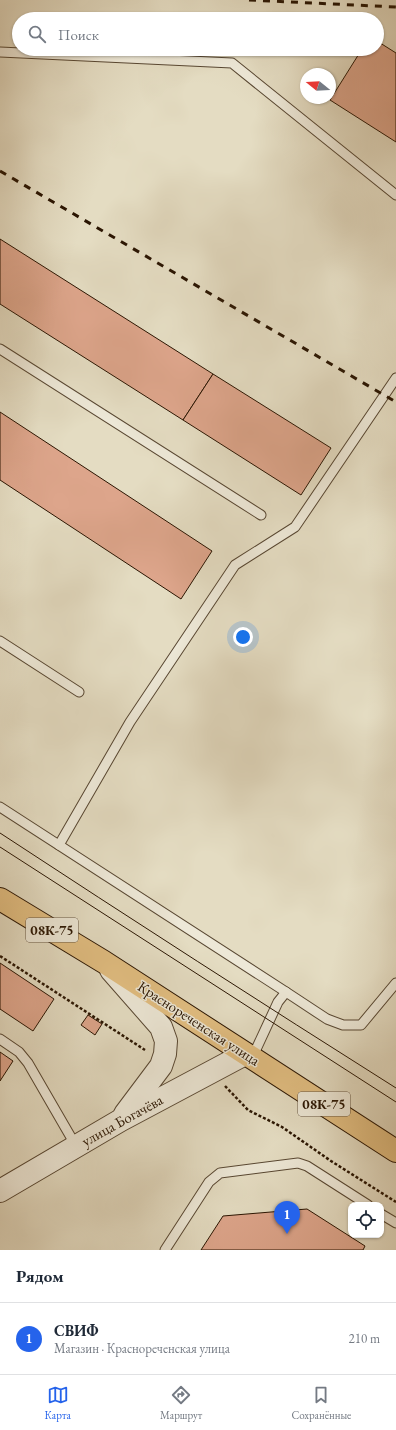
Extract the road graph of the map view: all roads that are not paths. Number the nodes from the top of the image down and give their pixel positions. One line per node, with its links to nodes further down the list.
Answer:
1 (0, 52): 2 (lane)
2 (12, 53)
3 (84, 56): 4 (lane)
4 (396, 195)
5 (0, 349): 7 (lane)
6 (396, 378): 11 (lane)
7 (261, 515)
8 (0, 641): 9 (lane)
9 (79, 692)
10 (0, 807): 11 (lane)
11 (59, 845): 15 (lane)
12 (0, 899): 13 (main road, Краснореченская улица / 08К-75)
13 (104, 962): 17 (main road, Краснореченская улица / 08К-75); 18 (street)
14 (396, 983): 15 (lane)
15 (286, 992): 17 (lane)
16 (0, 1039): 19 (lane)
17 (249, 1056): 18 (street, улица Богачёва); 20 (main road, Краснореченская улица / 08К-75)
18 (121, 1120): 19 (street, улица Богачёва)
19 (76, 1146): 21 (street, улица Богачёва)
20 (396, 1151)
21 (0, 1191)
22 (363, 1202): 25 (lane)
23 (384, 1216): 24 (lane)
24 (396, 1223)
25 (165, 1250)

